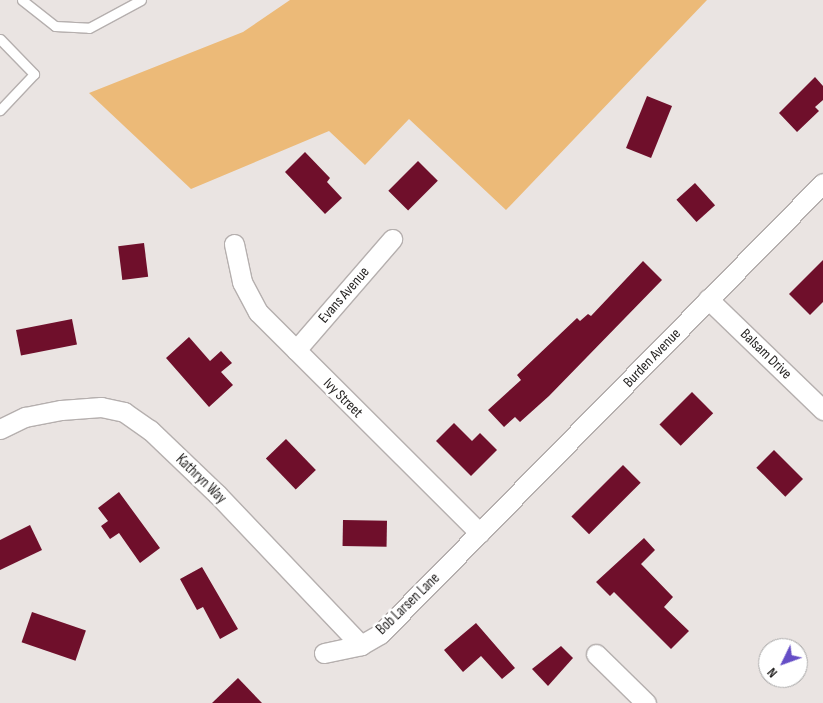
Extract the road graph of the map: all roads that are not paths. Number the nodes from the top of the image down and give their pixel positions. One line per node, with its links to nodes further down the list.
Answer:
1 (22, 0): 2 (lane)
2 (141, 0)
3 (0, 39): 4 (lane)
4 (0, 110)
5 (823, 183): 8 (street, Burden Avenue)
6 (392, 239): 9 (street, Evans Avenue)
7 (234, 244): 9 (street, Ivy Street)
8 (708, 298): 10 (street, Balsam Drive); 12 (street, Burden Avenue)
9 (296, 350): 12 (street, Ivy Street)
10 (823, 410)
11 (0, 429): 13 (street, Kathryn Way)
12 (480, 533): 13 (street, Bob Larsen Lane)
13 (361, 645): 14 (street, Bob Larsen Lane)
14 (324, 653)
15 (596, 654): 16 (street)
16 (646, 703)

